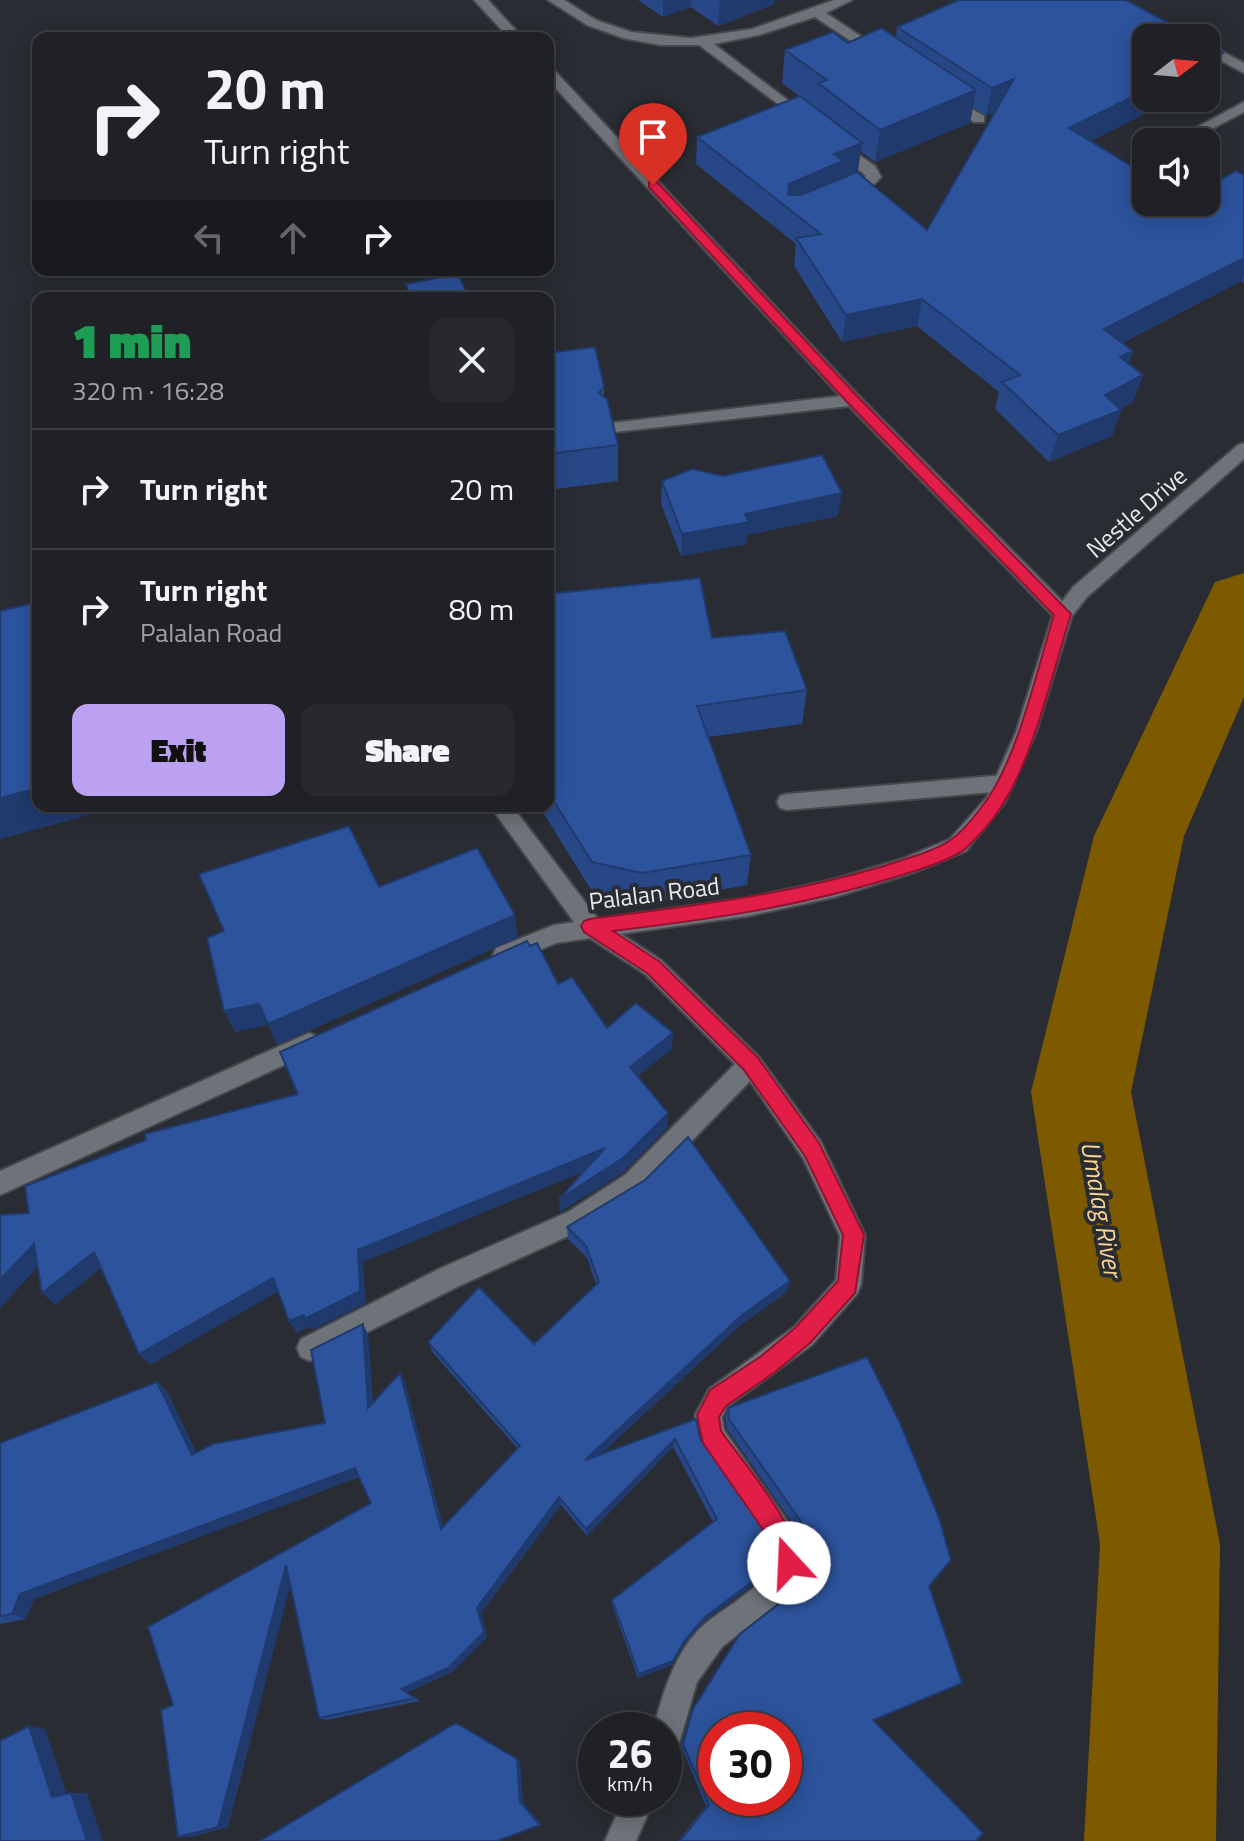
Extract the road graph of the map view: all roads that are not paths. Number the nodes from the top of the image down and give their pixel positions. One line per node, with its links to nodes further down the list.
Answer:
1 (481, 0): 5 (street)
2 (555, 0): 6 (street)
3 (845, 0): 4 (street)
4 (817, 13): 6 (street); 8 (street)
5 (510, 32)
6 (704, 43): 15 (street)
7 (1220, 55): 9 (street)
8 (892, 62)
9 (1244, 69)
10 (554, 78): 16 (street)
11 (929, 86): 13 (street)
12 (1244, 106): 14 (street)
13 (979, 119)
14 (1202, 128)
15 (835, 199)
16 (853, 400): 17 (street); 19 (street)
17 (612, 429)
18 (1244, 449): 19 (street, Nestle Drive)
19 (1063, 614): 20 (street, Palalan Road)
20 (1004, 783): 21 (street); 23 (street, Palalan Road)
21 (787, 802)
22 (504, 812): 23 (street)
23 (590, 926): 24 (street, Palalan Road); 26 (street)
24 (485, 964)
25 (329, 1034): 27 (street)
26 (751, 1064): 28 (street); 29 (street)
27 (0, 1183)
28 (310, 1348)
29 (673, 1712)
30 (632, 1816): 31 (street)
31 (620, 1841)

